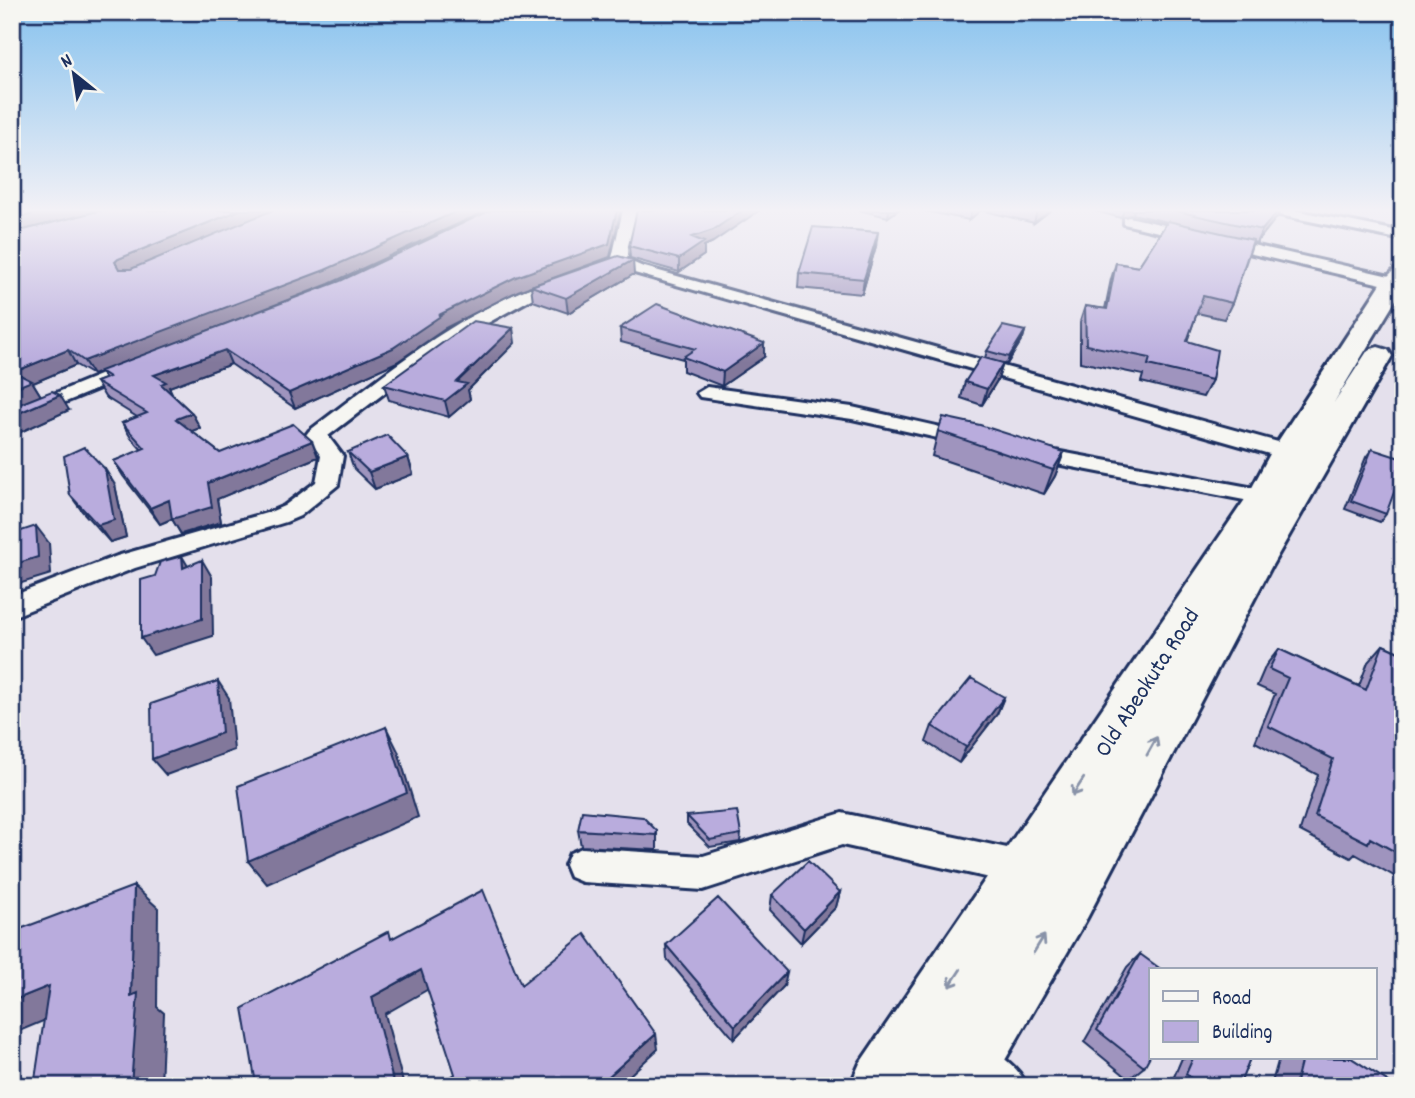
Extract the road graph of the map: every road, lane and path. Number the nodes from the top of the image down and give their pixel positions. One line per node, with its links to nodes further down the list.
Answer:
1 (1283, 261): 3 (street)
2 (620, 262): 9 (street); 11 (street)
3 (1400, 292): 9 (highway, Old Abeokuta Road); 14 (highway, Old Abeokuta Road, one-way to 3)
4 (144, 363): 6 (street)
5 (707, 393): 7 (street)
6 (12, 418)
7 (985, 443)
8 (1012, 449): 10 (street)
9 (1288, 452): 10 (highway, Old Abeokuta Road)
10 (1265, 497): 13 (highway, Old Abeokuta Road, one-way to 13)
11 (12, 607)
12 (582, 865): 13 (street)
13 (1026, 869): 15 (highway, Old Abeokuta Road, one-way to 15)
14 (960, 1073): 16 (street)
15 (883, 1086)
16 (1006, 1086)

